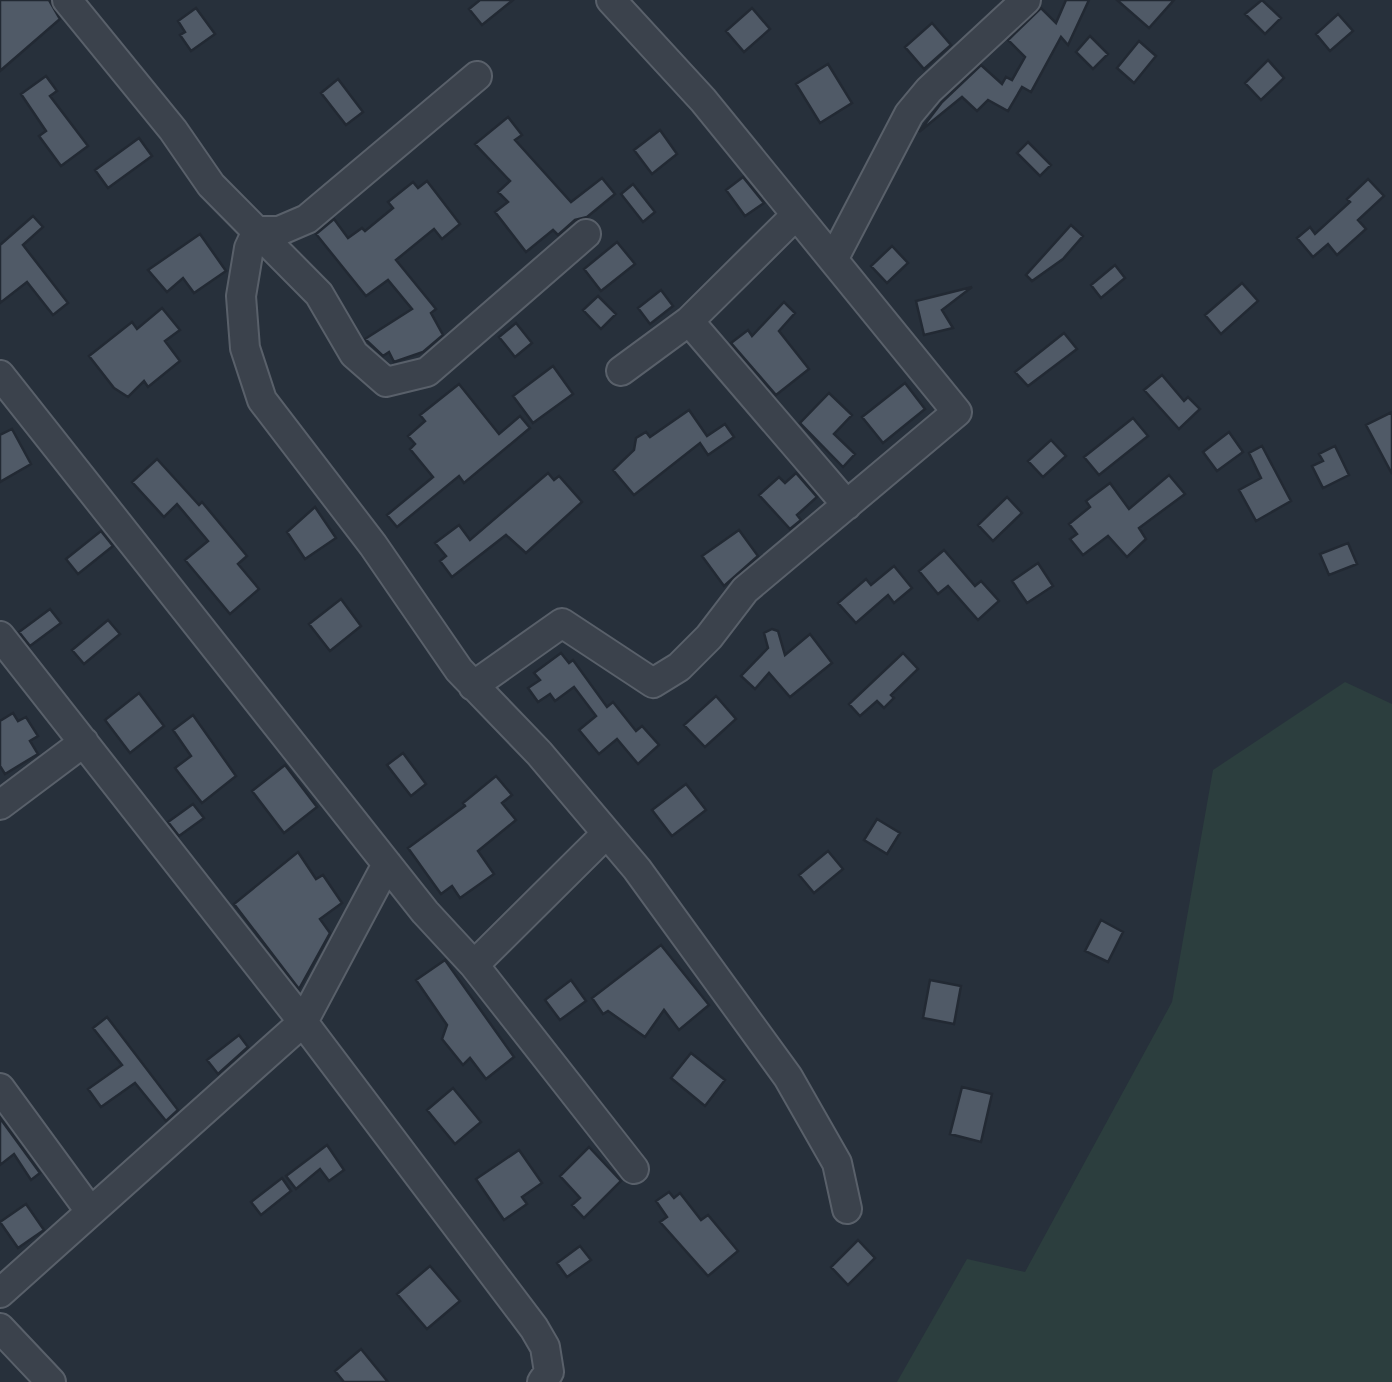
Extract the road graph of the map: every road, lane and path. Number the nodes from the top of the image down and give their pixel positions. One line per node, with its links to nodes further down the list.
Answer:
1 (67, 0): 6 (street)
2 (611, 0): 5 (street)
3 (1026, 0): 8 (street)
4 (477, 76): 6 (street)
5 (795, 216): 8 (street); 9 (street)
6 (257, 231): 7 (street); 14 (street)
7 (586, 234)
8 (834, 258): 12 (street)
9 (688, 321): 10 (street); 12 (street)
10 (620, 371)
11 (0, 375): 18 (street)
12 (848, 505): 14 (street)
13 (0, 636): 15 (street)
14 (473, 686): 17 (street)
15 (84, 742): 16 (street); 20 (street)
16 (0, 805)
17 (606, 834): 19 (street); 23 (street)
18 (387, 864): 19 (street); 20 (street)
19 (474, 966): 22 (street)
20 (304, 1022): 24 (street); 28 (street)
21 (0, 1088): 24 (street)
22 (634, 1170)
23 (847, 1209)
24 (90, 1212): 25 (street)
25 (0, 1293)
26 (0, 1328): 27 (street)
27 (52, 1382)
28 (542, 1382)

